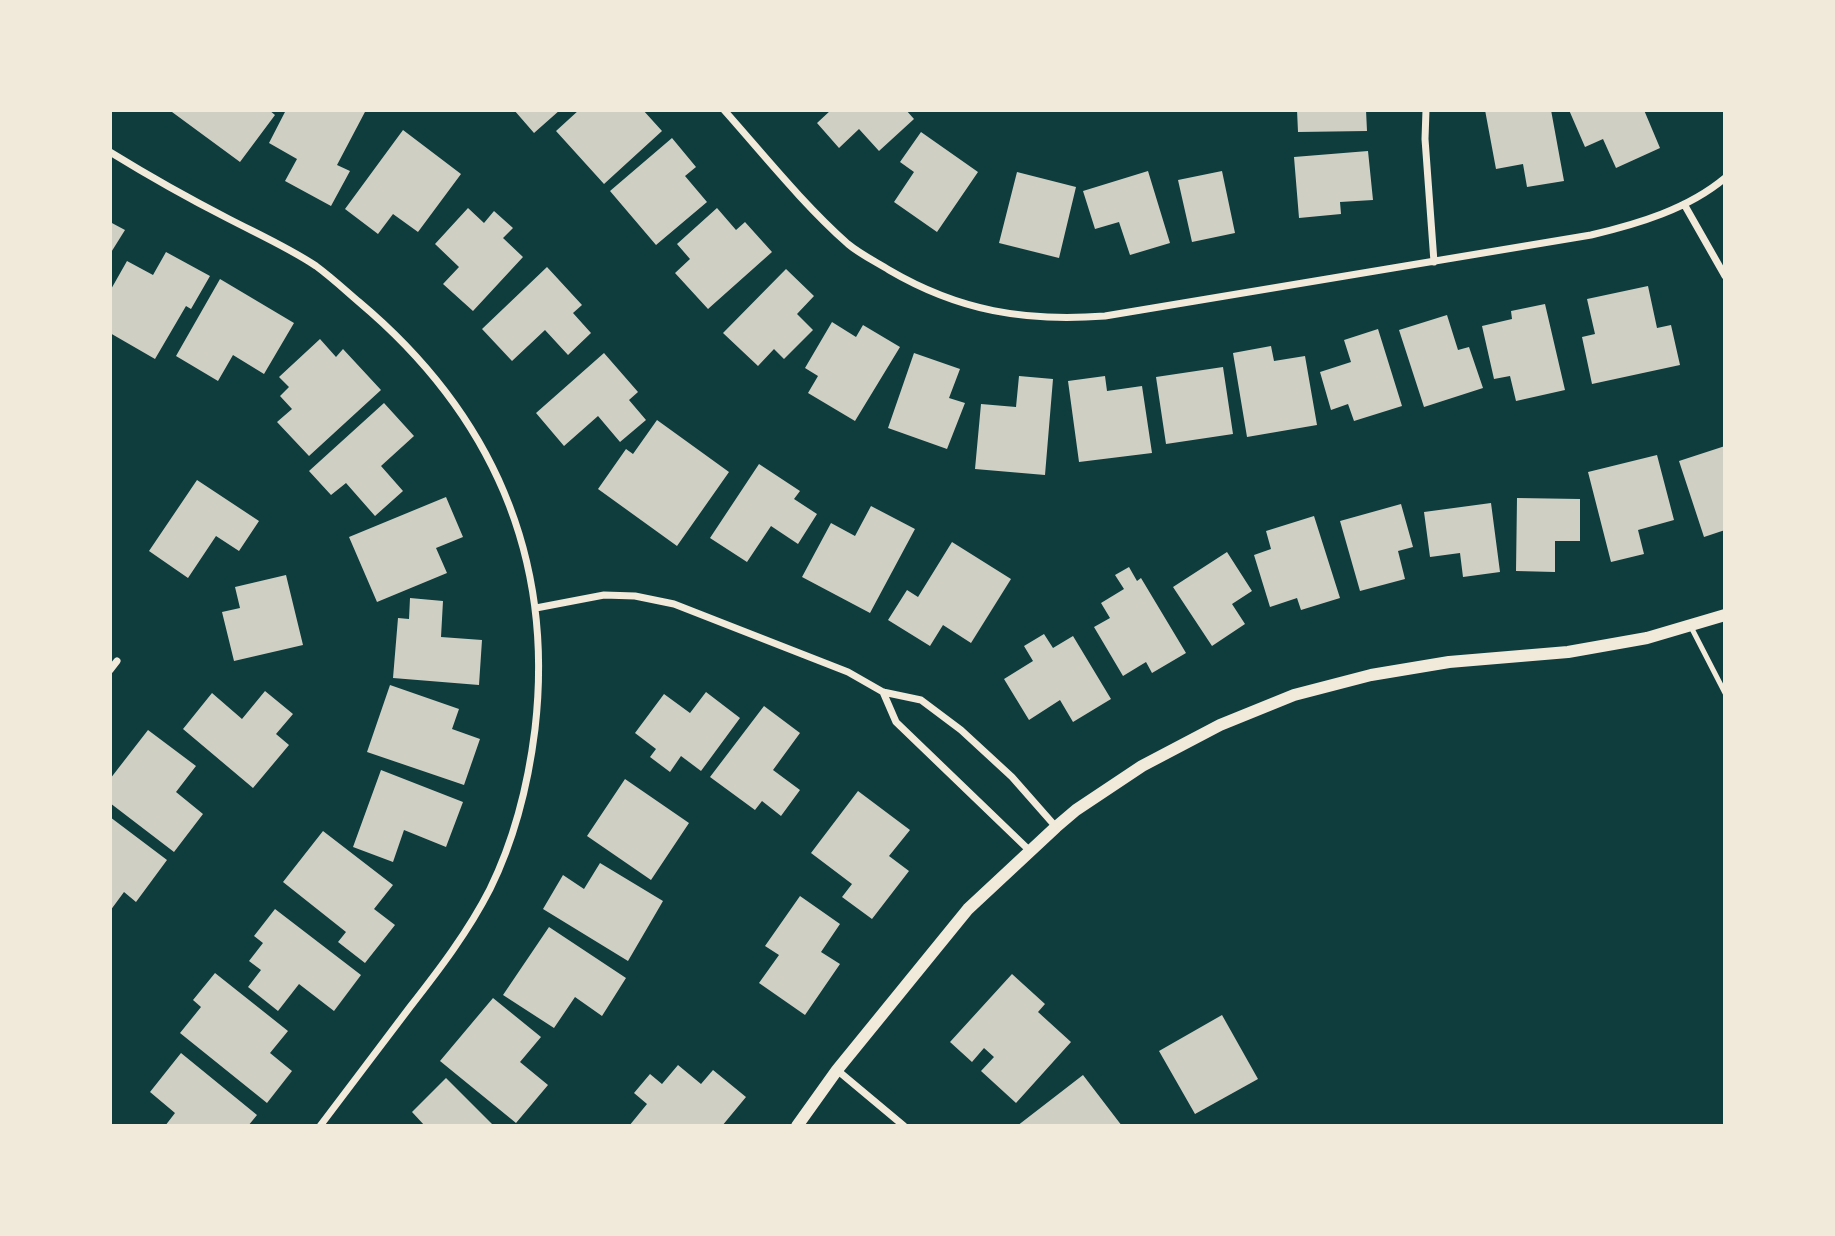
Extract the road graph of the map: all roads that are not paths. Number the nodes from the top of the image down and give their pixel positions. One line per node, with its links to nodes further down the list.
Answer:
1 (724, 110): 6 (street)
2 (1426, 110): 6 (street)
3 (110, 152): 8 (street)
4 (1725, 178): 5 (street)
5 (1684, 204): 6 (street); 7 (street)
6 (1434, 262)
7 (1725, 276)
8 (536, 608): 13 (street); 18 (street)
9 (1725, 615): 10 (street)
10 (1690, 625): 14 (lane); 15 (street)
11 (117, 661): 12 (street)
12 (110, 670)
13 (883, 692): 15 (street); 16 (street)
14 (1725, 693)
15 (1056, 827): 16 (street)
16 (1030, 851): 17 (street)
17 (837, 1070): 19 (street); 20 (street)
18 (320, 1126)
19 (797, 1126)
20 (904, 1126)

